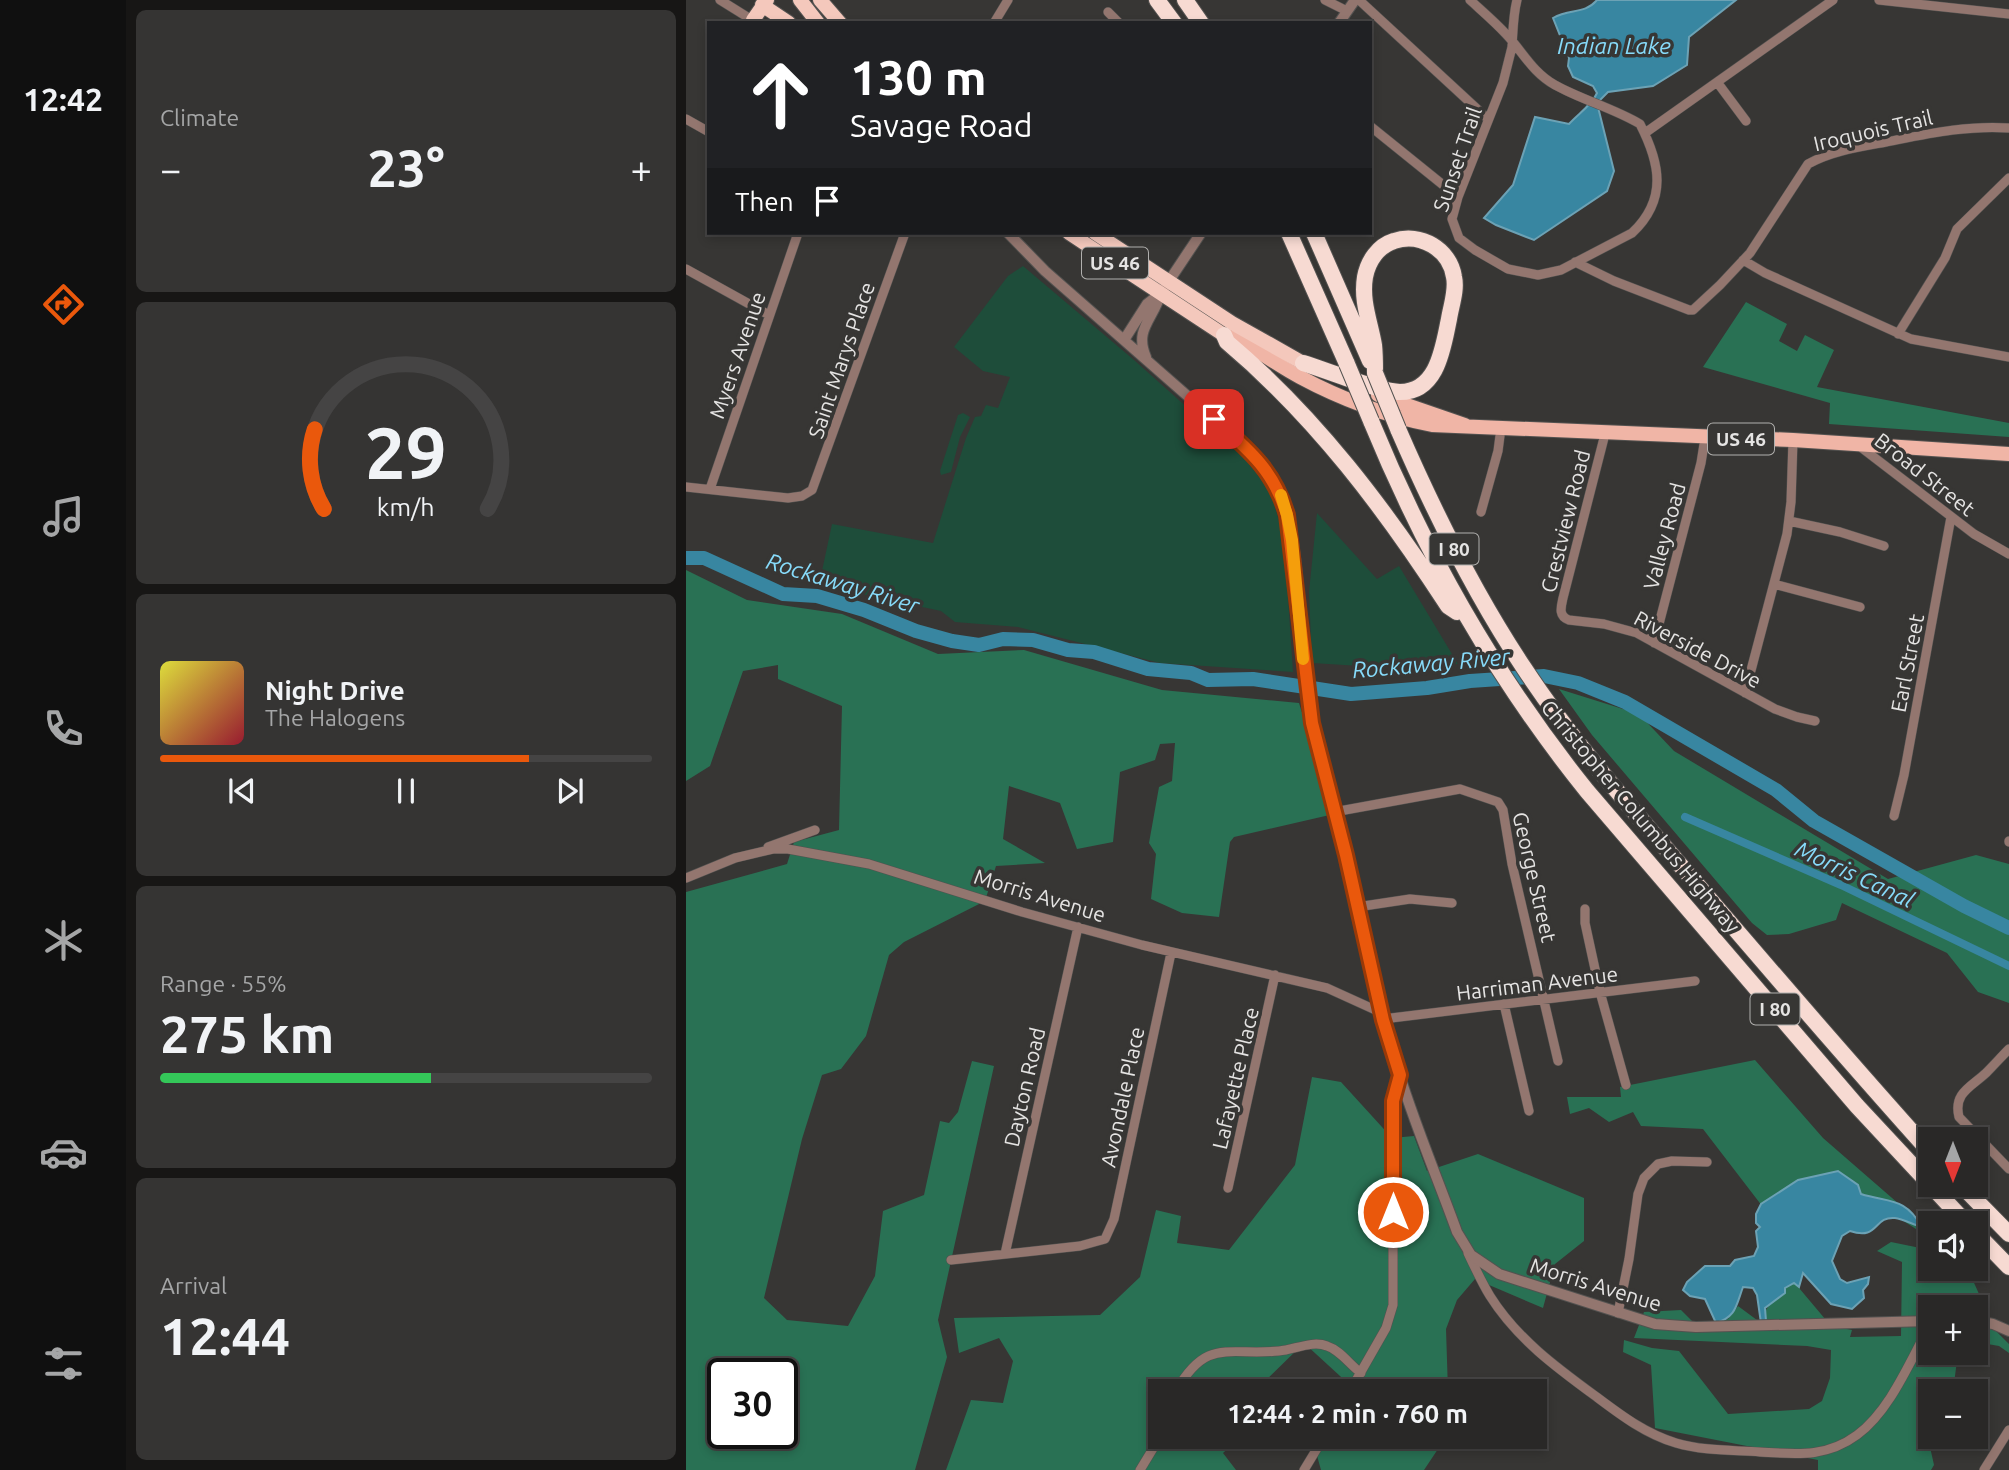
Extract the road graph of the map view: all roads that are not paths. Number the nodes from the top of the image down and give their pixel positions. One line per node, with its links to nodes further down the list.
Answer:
1 (720, 0): 17 (street)
2 (800, 0): 19 (highway)
3 (820, 0): 20 (highway)
4 (1008, 0): 21 (street)
5 (1157, 0): 23 (highway)
6 (1185, 0): 24 (highway)
7 (1325, 0): 14 (street)
8 (1357, 0): 14 (street); 29 (street)
9 (1470, 0): 26 (street)
10 (1517, 0): 26 (street, Sunset Trail)
11 (1833, 0): 27 (street)
12 (1879, 0): 16 (street)
13 (765, 8): 17 (highway); 18 (highway)
14 (1347, 11): 25 (street)
15 (1108, 12): 22 (street)
16 (2009, 14)
17 (755, 21)
18 (786, 21)
19 (816, 21)
20 (838, 21)
21 (995, 21)
22 (1117, 21)
23 (1173, 21)
24 (1200, 21)
25 (1340, 21)
26 (1512, 43): 29 (street, Sunset Trail); 34 (street)
27 (1717, 82): 30 (street); 34 (street)
28 (686, 118): 33 (street)
29 (1488, 119): 36 (street, Sunset Trail)
30 (1746, 121)
31 (1372, 128): 36 (street)
32 (2009, 128): 45 (street, Iroquois Trail)
33 (707, 131)
34 (1645, 133): 46 (street, Sunset Trail)
35 (2009, 178): 50 (street)
36 (1458, 197): 46 (street, Sunset Trail)
37 (797, 235): 49 (street, Myers Avenue)
38 (904, 235): 66 (street, Saint Marys Place)
39 (1010, 235): 53 (street, Morris Avenue)
40 (1073, 235): 48 (highway, US 46)
41 (1098, 235): 48 (highway, US 46)
42 (1200, 235): 48 (street)
43 (1290, 235): 75 (highway, Christopher Columbus Highway / I 80, bridge)
44 (1315, 235): 57 (highway, Christopher Columbus Highway / I 80)
45 (1743, 260): 46 (street, Iroquois Trail); 50 (street)
46 (1575, 262)
47 (686, 269): 49 (street)
48 (1165, 287): 51 (highway, US 46); 52 (street); 53 (street); 56 (highway, US 46)
49 (769, 315): 66 (street, Myers Avenue)
50 (1898, 334): 54 (street)
51 (1224, 335): 58 (main road, US 46); 75 (highway)
52 (1141, 336): 53 (street); 55 (street)
53 (1124, 340): 55 (street, Morris Avenue)
54 (2009, 357)
55 (1147, 359): 79 (street, Morris Avenue)
56 (1303, 363): 57 (highway); 58 (main road, US 46)
57 (1375, 372): 100 (highway, Christopher Columbus Highway / I 80, bridge)
58 (1466, 425): 59 (main road, US 46)
59 (1501, 428): 60 (main road, US 46); 67 (street)
60 (1605, 434): 61 (main road, US 46); 74 (street, Crestview Road)
61 (1705, 438): 62 (main road, US 46); 76 (street, Valley Road)
62 (1793, 440): 63 (main road, US 46); 69 (street)
63 (1856, 443): 64 (main road, US 46); 68 (street, Broad Street)
64 (2009, 454)
65 (686, 487): 66 (street)
66 (710, 489)
67 (1481, 512)
68 (1951, 517): 71 (street, Broad Street); 80 (street, Earl Street)
69 (1789, 521): 70 (street); 72 (street)
70 (1884, 546)
71 (2009, 554)
72 (1774, 584): 73 (street); 77 (street)
73 (1860, 607)
74 (1563, 617): 76 (street, Riverside Drive)
75 (1466, 618): 105 (highway, Christopher Columbus Highway / I 80)
76 (1654, 643): 77 (street, Riverside Drive)
77 (1745, 693): 78 (street, Riverside Drive)
78 (1815, 721)
79 (1334, 812): 85 (street, Morris Avenue); 92 (street, George Street)
80 (1894, 816)
81 (815, 830): 82 (street)
82 (753, 852): 83 (street, Morris Avenue); 87 (street, Morris Avenue)
83 (686, 878)
84 (1452, 903): 85 (street)
85 (1357, 907): 94 (street, Morris Avenue)
86 (1585, 909): 91 (street)
87 (1078, 927): 88 (street, Morris Avenue); 109 (street, Dayton Road)
88 (1171, 953): 89 (street, Morris Avenue); 109 (street, Avondale Place)
89 (1275, 975): 94 (street, Morris Avenue); 103 (street, Lafayette Place)
90 (1695, 981): 91 (street, Harriman Avenue)
91 (1600, 992): 92 (street, Harriman Avenue); 98 (street)
92 (1544, 999): 93 (street, Harriman Avenue); 96 (street, George Street)
93 (1504, 1004): 94 (street, Harriman Avenue); 99 (street)
94 (1383, 1016): 97 (street, Morris Avenue)
95 (2009, 1049): 102 (street)
96 (1558, 1061)
97 (1400, 1075): 108 (street, Morris Avenue); 117 (street)
98 (1626, 1085)
99 (1529, 1111)
100 (1918, 1138)
101 (1707, 1162): 112 (street)
102 (2009, 1169)
103 (1228, 1188)
104 (1973, 1197): 106 (highway)
105 (1955, 1211)
106 (2009, 1234)
107 (1988, 1245): 111 (highway)
108 (1465, 1247): 112 (street, Morris Avenue); 116 (street)
109 (1005, 1254): 110 (street)
110 (951, 1260)
111 (2009, 1267)
112 (1618, 1313): 113 (street, Morris Avenue)
113 (1918, 1323)
114 (1988, 1323): 115 (street)
115 (2009, 1331)
116 (1918, 1345)
117 (1361, 1373): 118 (street); 119 (street)
118 (1185, 1379)
119 (1357, 1379)
120 (2007, 1436): 125 (street)
121 (1153, 1449): 123 (street)
122 (1317, 1449): 124 (street)
123 (1140, 1470)
124 (1304, 1470)
125 (1984, 1470)

